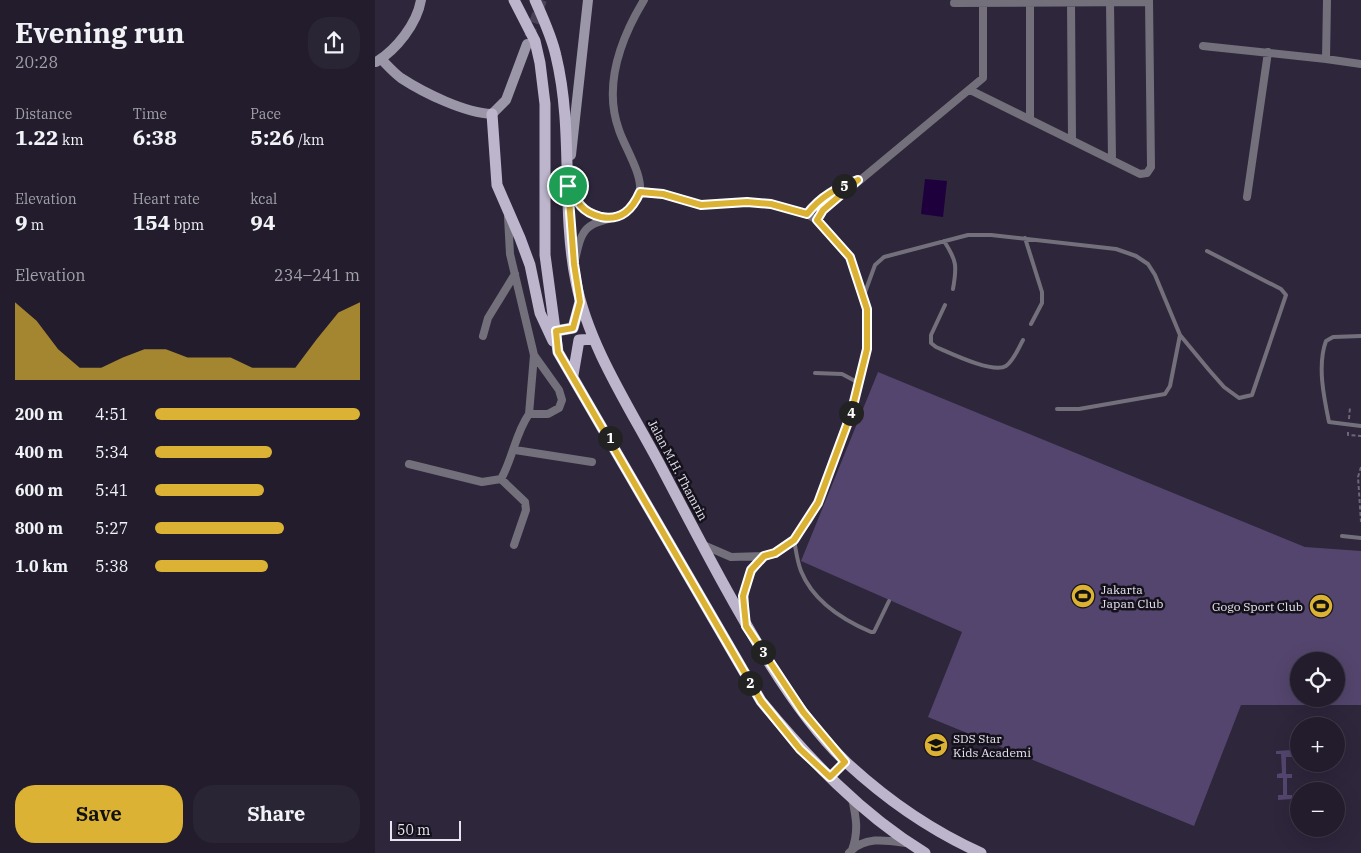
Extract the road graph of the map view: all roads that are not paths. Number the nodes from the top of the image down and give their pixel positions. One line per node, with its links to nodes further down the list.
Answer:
1 (421, 0): 17 (main road)
2 (515, 0): 42 (main road)
3 (535, 0): 25 (main road, Jalan M.H. Thamrin)
4 (588, 0): 25 (main road)
5 (643, 0): 26 (street)
6 (1327, 0): 16 (street)
7 (1149, 1): 9 (street); 23 (street)
8 (1071, 2): 9 (street); 12 (street); 22 (street)
9 (1110, 2): 23 (street)
10 (954, 3): 11 (street)
11 (983, 3): 12 (street); 19 (street)
12 (1030, 3): 21 (street)
13 (527, 44): 20 (main road)
14 (1203, 46): 15 (street)
15 (1268, 52): 16 (street); 27 (street)
16 (1326, 60): 18 (street)
17 (378, 61): 20 (main road)
18 (1361, 64)
19 (970, 90): 21 (street); 24 (street)
20 (492, 114): 28 (main road)
21 (1030, 119): 22 (street)
22 (1072, 140): 23 (street)
23 (1112, 160)
24 (858, 180): 29 (street); 31 (street)
25 (568, 186): 30 (street); 35 (main road, Jalan M.H. Thamrin)
26 (640, 192): 29 (street); 30 (street)
27 (1247, 197)
28 (508, 210): 36 (street); 48 (main road)
29 (807, 214): 31 (street)
30 (611, 219): 35 (street)
31 (817, 220): 38 (street)
32 (1025, 238): 33 (lane); 41 (lane); 43 (lane)
33 (944, 242): 37 (lane); 38 (lane)
34 (1207, 251): 43 (lane)
35 (574, 264): 39 (main road, Jalan M.H. Thamrin)
36 (515, 274): 44 (street); 49 (street)
37 (953, 288)
38 (864, 295): 52 (street)
39 (580, 302): 42 (main road); 46 (main road, Jalan M.H. Thamrin)
40 (945, 305): 47 (lane)
41 (1031, 324)
42 (556, 331): 48 (main road)
43 (1180, 334): 53 (lane)
44 (483, 336)
45 (1361, 336): 55 (lane)
46 (594, 339): 51 (main road); 63 (main road, Jalan M.H. Thamrin)
47 (1023, 340)
48 (558, 352): 51 (main road)
49 (534, 354): 54 (street); 54 (street)
50 (815, 373): 52 (lane)
51 (573, 375): 69 (main road)
52 (859, 383): 62 (street)
53 (1057, 409)
54 (529, 414): 56 (street)
55 (1361, 426)
56 (515, 450): 57 (street); 59 (street)
57 (592, 462)
58 (409, 464): 59 (street)
59 (501, 479): 64 (street)
60 (1342, 536): 61 (lane)
61 (1361, 538)
62 (794, 540): 65 (street); 66 (lane)
63 (701, 544): 65 (street); 67 (main road, Jalan M.H. Thamrin)
64 (514, 545)
65 (764, 556): 67 (street)
66 (889, 601)
67 (746, 626): 68 (main road, Jalan M.H. Thamrin)
68 (845, 762): 69 (main road); 74 (main road, Jalan M.H. Thamrin)
69 (830, 777): 70 (main road)
70 (851, 796): 71 (main road); 72 (street)
71 (909, 844): 72 (street); 73 (main road)
72 (851, 851)
73 (925, 853)
74 (981, 853)

